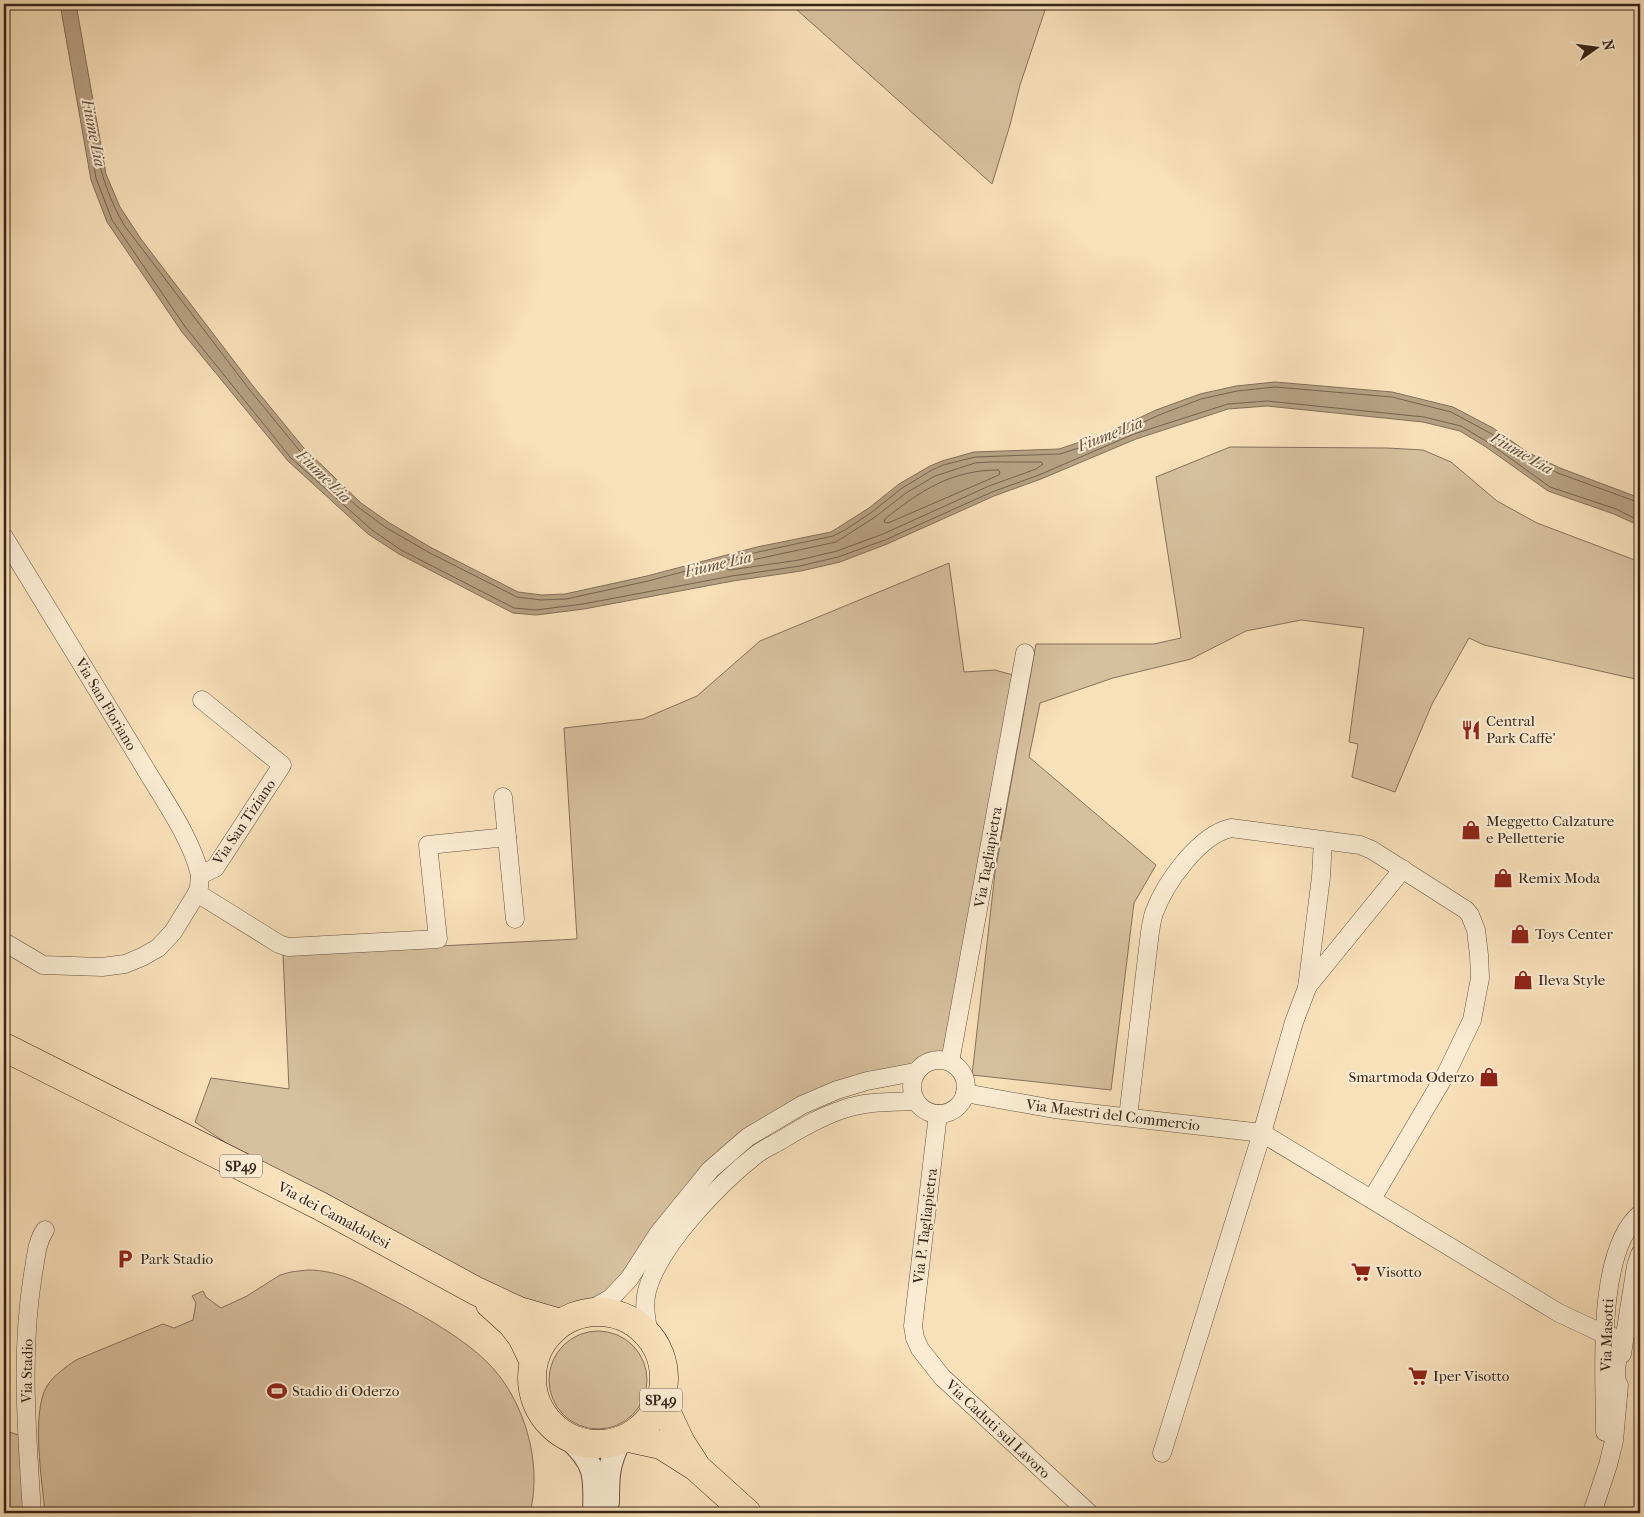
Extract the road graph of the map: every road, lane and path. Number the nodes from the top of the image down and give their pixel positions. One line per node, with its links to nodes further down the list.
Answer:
1 (4, 537): 8 (street, Via San Floriano)
2 (1025, 653): 14 (street, Via Tagliapietra)
3 (202, 700): 8 (street, Via San Tiziano)
4 (503, 796): 5 (street)
5 (506, 837): 9 (street); 10 (street)
6 (1323, 841): 7 (street); 12 (street); 19 (street)
7 (1402, 869): 12 (street); 21 (street)
8 (200, 875): 9 (street, Via San Tiziano)
9 (197, 893): 11 (street, Via San Tiziano)
10 (515, 918)
11 (4, 942)
12 (1306, 988): 20 (street)
13 (4, 1047): 25 (main road, Via dei Camaldolesi / SP49)
14 (950, 1062): 15 (street); 16 (street)
15 (915, 1072): 17 (street); 26 (street)
16 (965, 1093): 18 (street); 19 (street, Via Maestri del Commercio)
17 (915, 1102): 18 (street); 28 (street)
18 (938, 1114): 30 (street, Via P. Tagliapietra)
19 (1128, 1117): 20 (street, Via Maestri del Commercio)
20 (1262, 1133): 21 (street); 36 (street)
21 (1372, 1199): 29 (street)
22 (1640, 1214): 29 (street, Via Masotti)
23 (44, 1230): 39 (street, Via Stadio)
24 (1640, 1254): 32 (street, Via Masotti)
25 (476, 1291): 27 (main road, Via dei Camaldolesi / SP49); 31 (main road, Via dei Camaldolesi / SP49)
26 (585, 1313): 27 (main road, SP49); 28 (main road, SP49)
27 (560, 1323): 31 (main road, SP49)
28 (650, 1336): 33 (main road, SP49)
29 (1606, 1336): 32 (street); 37 (street, Via Masotti)
30 (914, 1338): 43 (street, Via Caduti sul Lavoro)
31 (534, 1360): 34 (main road, SP49)
32 (1618, 1395): 37 (street, Via Masotti)
33 (661, 1400): 35 (main road, SP49); 38 (main road, SP49)
34 (568, 1438): 35 (main road, SP49); 40 (street)
35 (624, 1439): 38 (main road, SP49); 41 (street)
36 (1162, 1453)
37 (1608, 1465): 44 (street, Via Masotti)
38 (696, 1467): 42 (main road, SP49)
39 (32, 1513)
40 (594, 1513)
41 (607, 1513)
42 (747, 1513)
43 (1089, 1513)
44 (1592, 1513)

